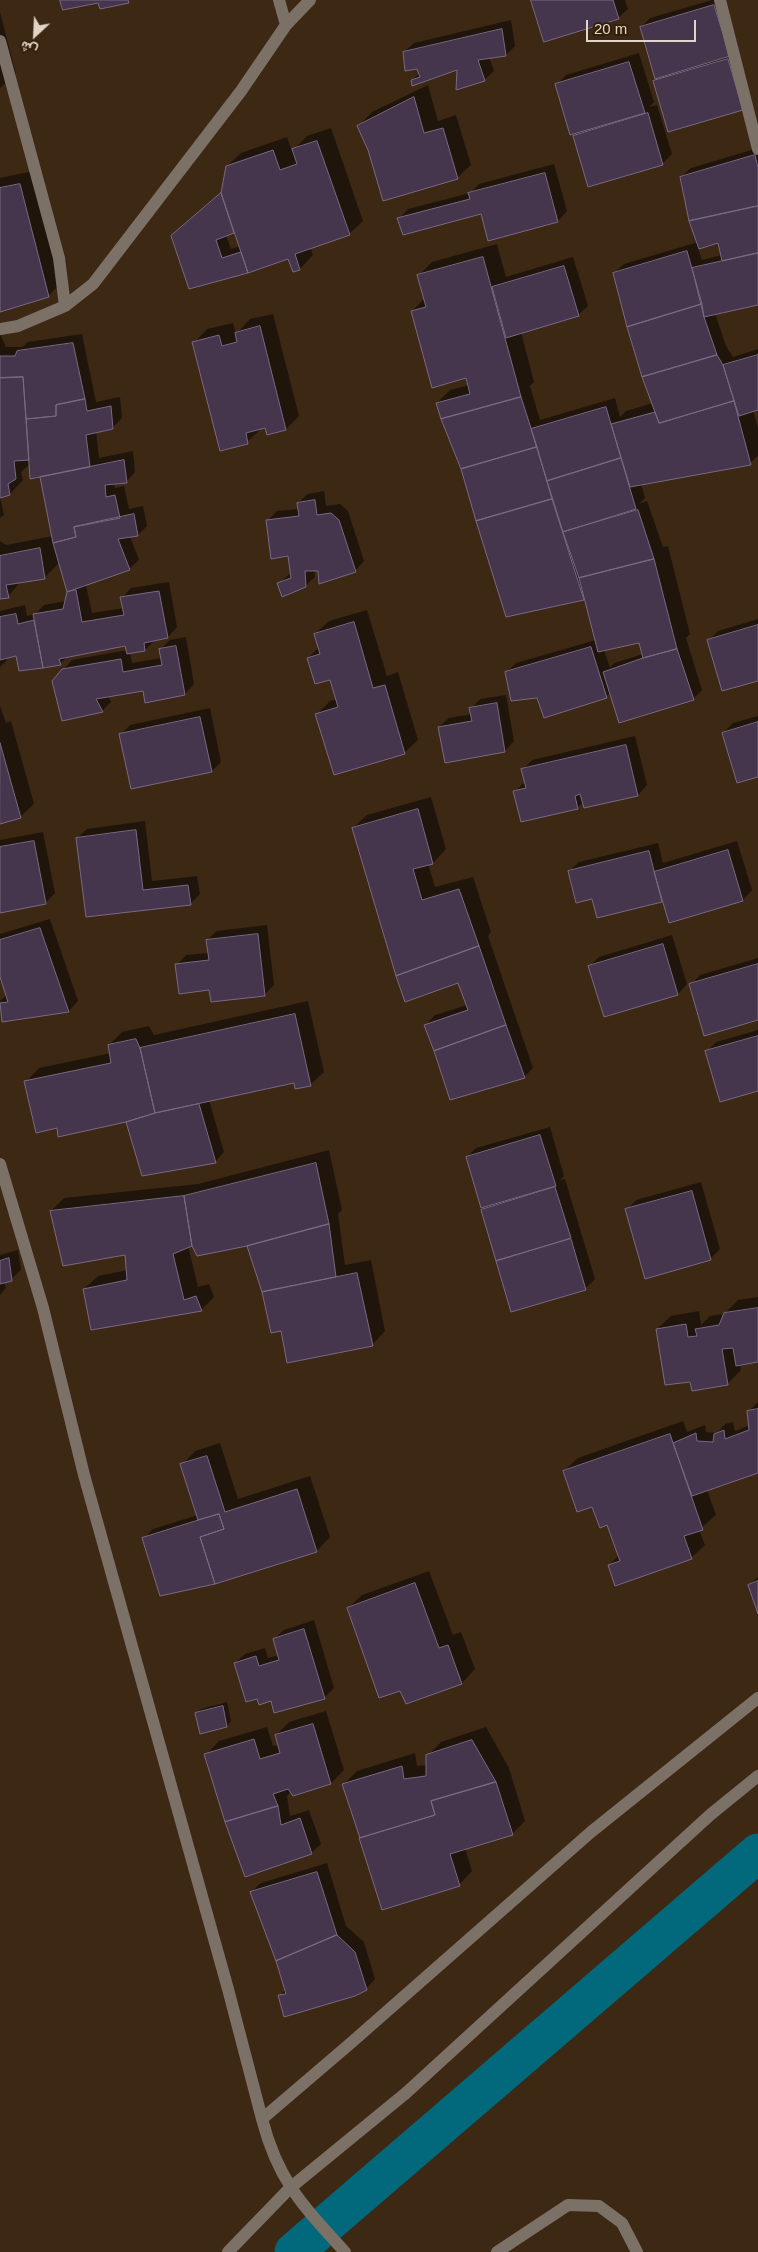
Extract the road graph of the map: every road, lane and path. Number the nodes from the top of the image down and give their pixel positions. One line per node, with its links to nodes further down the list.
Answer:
1 (279, 0): 4 (street)
2 (310, 0): 4 (street)
3 (720, 0): 6 (street)
4 (286, 25): 7 (street)
5 (0, 41): 7 (street)
6 (758, 149)
7 (65, 306): 8 (street)
8 (0, 329)
9 (0, 1164): 12 (street)
10 (758, 1698): 12 (street)
11 (758, 1776): 13 (street)
12 (262, 2119): 13 (street)
13 (290, 2188): 14 (street); 15 (street)
14 (228, 2252)
15 (346, 2252)
16 (497, 2252): 17 (street)
17 (637, 2252)

